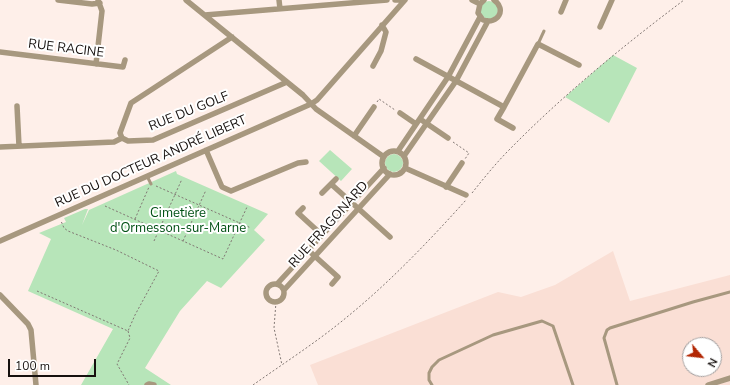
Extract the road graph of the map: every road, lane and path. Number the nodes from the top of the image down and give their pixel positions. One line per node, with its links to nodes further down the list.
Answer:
1 (58, 0): 12 (street)
2 (186, 0): 16 (street)
3 (279, 0): 14 (street)
4 (387, 0): 14 (street)
5 (394, 0): 6 (street)
6 (400, 0)
7 (405, 0): 19 (street)
8 (472, 0): 13 (street)
9 (566, 0): 15 (street)
10 (612, 0): 20 (street)
11 (497, 1): 18 (street)
12 (99, 2): 27 (street)
13 (482, 2): 17 (street)
14 (280, 9): 16 (street)
15 (561, 12)
16 (205, 15): 22 (street)
17 (480, 17): 18 (street); 30 (street)
18 (488, 21): 31 (street)
19 (382, 26): 29 (street); 33 (street)
20 (600, 27)
21 (544, 30): 23 (lane)
22 (232, 37): 32 (street); 43 (street)
23 (538, 44): 28 (street); 36 (street)
24 (0, 52): 27 (street, RUE RACINE)
25 (416, 59): 30 (street)
26 (124, 60): 27 (street, RUE RACINE)
27 (96, 64)
28 (578, 65)
29 (373, 66)
30 (448, 77): 31 (street); 38 (street)
31 (456, 81): 36 (street); 40 (street)
32 (287, 82): 33 (street); 43 (street, RUE DU GOLF)
33 (311, 104): 42 (street); 47 (street, RUE DU DOCTEUR ANDRÉ LIBERT)
34 (17, 106): 45 (street)
35 (374, 107): 37 (path); 42 (street)
36 (504, 107): 41 (street)
37 (400, 112): 39 (street)
38 (420, 118): 39 (street); 40 (street)
39 (416, 124): 48 (street)
40 (426, 124): 44 (street); 49 (street)
41 (513, 128)
42 (354, 136): 50 (street)
43 (122, 138): 45 (street, RUE DU GOLF)
44 (448, 138): 52 (path)
45 (18, 146): 46 (street, RUE DU GOLF)
46 (0, 147)
47 (206, 150): 51 (street); 56 (street, RUE DU DOCTEUR ANDRÉ LIBERT)
48 (398, 151): 49 (street); 50 (street)
49 (404, 156): 54 (street)
50 (384, 157): 53 (street)
51 (306, 162)
52 (462, 163): 61 (street)
53 (384, 168): 55 (street); 66 (street, RUE FRAGONARD)
54 (405, 168): 55 (street); 61 (street)
55 (390, 174): 71 (street, RUE FRAGONARD)
56 (147, 176): 59 (lane); 72 (street, RUE DU DOCTEUR ANDRÉ LIBERT)
57 (182, 179): 64 (path)
58 (336, 179): 60 (street)
59 (151, 184): 64 (path); 73 (path)
60 (331, 184): 63 (street); 66 (street)
61 (446, 187): 65 (street)
62 (206, 190): 67 (path)
63 (322, 193)
64 (175, 194): 67 (path); 76 (path)
65 (466, 195)
66 (351, 203): 71 (street); 77 (street, RUE FRAGONARD)
67 (199, 205): 74 (path); 81 (path)
68 (105, 206): 73 (path)
69 (246, 207): 74 (path)
70 (303, 208): 77 (street)
71 (359, 208): 78 (street); 83 (street, RUE FRAGONARD)
72 (59, 215): 79 (street, RUE DU DOCTEUR ANDRÉ LIBERT); 91 (path)
73 (135, 220): 76 (path)
74 (239, 223): 75 (path); 81 (path)
75 (251, 228)
76 (159, 231): 80 (path); 81 (path)
77 (322, 235): 82 (street, RUE FRAGONARD)
78 (390, 237)
79 (0, 241)
80 (154, 241)
81 (183, 241)
82 (308, 250): 83 (street); 84 (street, RUE FRAGONARD)
83 (315, 256): 85 (street); 86 (street, RUE FRAGONARD)
84 (277, 284): 86 (street); 90 (street, RUE FRAGONARD)
85 (332, 284)
86 (284, 290): 90 (street, RUE FRAGONARD)
87 (37, 291): 91 (path)
88 (730, 292): 100 (lane)
89 (0, 295): 94 (street)
90 (276, 302): 92 (path)
91 (128, 330): 95 (path)
92 (282, 365)
93 (730, 378): 101 (street)
94 (36, 385)
95 (129, 385)
96 (147, 385): 97 (street)
97 (154, 385)
98 (432, 385): 99 (lane)
99 (573, 385)
100 (617, 385)
101 (708, 385)

